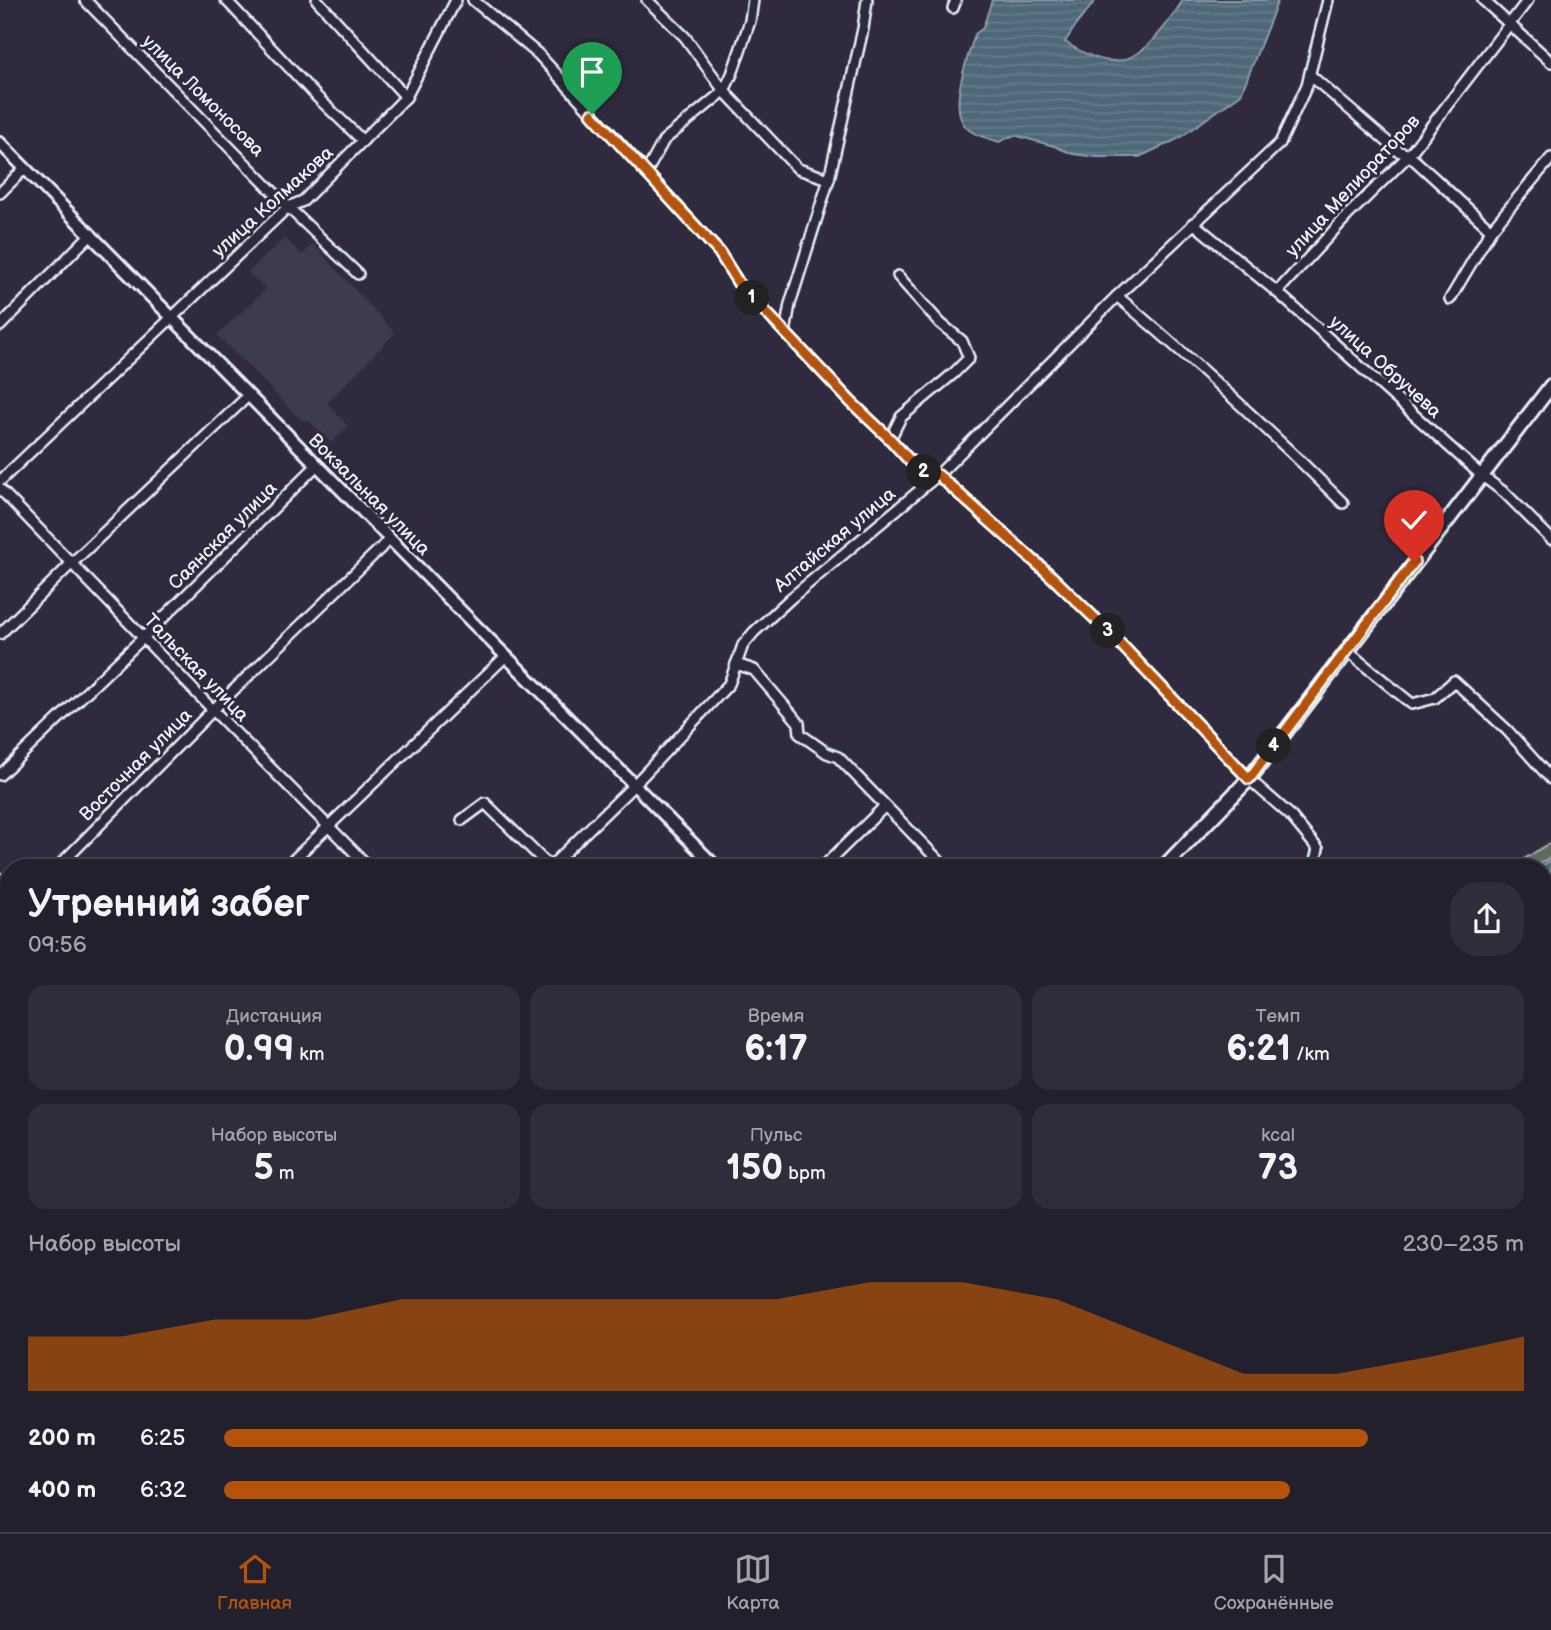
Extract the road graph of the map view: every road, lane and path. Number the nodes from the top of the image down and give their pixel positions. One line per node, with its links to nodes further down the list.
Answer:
1 (86, 0): 25 (street, улица Ломоносова)
2 (226, 0): 17 (street)
3 (317, 0): 16 (street)
4 (456, 0): 16 (street, улица Колмакова)
5 (473, 0): 22 (street)
6 (647, 0): 15 (street)
7 (753, 0): 15 (street)
8 (867, 0): 23 (street)
9 (1328, 0): 14 (street, Алтайская улица)
10 (1483, 0): 12 (street)
11 (1528, 0): 12 (street, улица Мелиораторов)
12 (1510, 25): 13 (street); 19 (street, улица Мелиораторов)
13 (1551, 62)
14 (1310, 75): 19 (street); 26 (street, Алтайская улица)
15 (724, 90): 22 (street); 23 (street)
16 (406, 97): 17 (street, улица Колмакова)
17 (363, 141): 25 (street, улица Колмакова)
18 (0, 143): 21 (street, Вокзальная улица)
19 (1409, 155): 27 (street); 31 (street, улица Мелиораторов)
20 (1551, 158): 27 (street)
21 (25, 168): 24 (street); 28 (street, Вокзальная улица)
22 (646, 173): 36 (street)
23 (830, 179): 36 (street)
24 (0, 193)
25 (288, 207): 29 (street, улица Ломоносова); 34 (street, улица Колмакова)
26 (1194, 223): 31 (street, улица Обручева); 32 (street, Алтайская улица)
27 (1490, 230): 33 (street)
28 (91, 234): 34 (street, Вокзальная улица); 35 (street)
29 (358, 274)
30 (898, 276): 39 (street)
31 (1277, 292): 42 (street, улица Обручева)
32 (1117, 296): 41 (street, Алтайская улица); 45 (street)
33 (1450, 299)
34 (172, 317): 38 (street, Вокзальная улица); 43 (street, улица Колмакова)
35 (0, 326)
36 (785, 333): 39 (street)
37 (1551, 386): 42 (main road)
38 (248, 396): 40 (street, Вокзальная улица); 48 (street)
39 (890, 439): 41 (street)
40 (317, 465): 46 (street, Вокзальная улица); 50 (street, Саянская улица)
41 (938, 475): 53 (street, Алтайская улица); 56 (street)
42 (1481, 475): 47 (street, улица Обручева); 51 (main road)
43 (0, 481)
44 (0, 489): 48 (street, Тальская улица)
45 (1343, 503)
46 (390, 539): 52 (street, Вокзальная улица); 54 (street, Восточная улица)
47 (1551, 539)
48 (71, 564): 49 (street); 50 (street, Тальская улица)
49 (0, 634)
50 (144, 638): 54 (street, Тальская улица); 55 (street, Саянская улица)
51 (1347, 651): 56 (main road); 57 (street)
52 (506, 656): 58 (street, Вокзальная улица); 61 (street)
53 (736, 664): 58 (street, Алтайская улица); 59 (street)
54 (214, 710): 61 (street, Тальская улица); 62 (street, Восточная улица)
55 (0, 775)
56 (1249, 779): 70 (main road); 71 (street)
57 (1551, 779)
58 (634, 785): 66 (street, Алтайская улица); 67 (street, Вокзальная улица)
59 (886, 806): 68 (street); 69 (street)
60 (462, 820): 65 (street)
61 (329, 825): 63 (street); 64 (street, Тальская улица)
62 (66, 859)
63 (294, 859)
64 (361, 859)
65 (541, 859)
66 (557, 859)
67 (708, 859)
68 (831, 859)
69 (937, 859)
70 (1172, 859)
71 (1316, 859)

